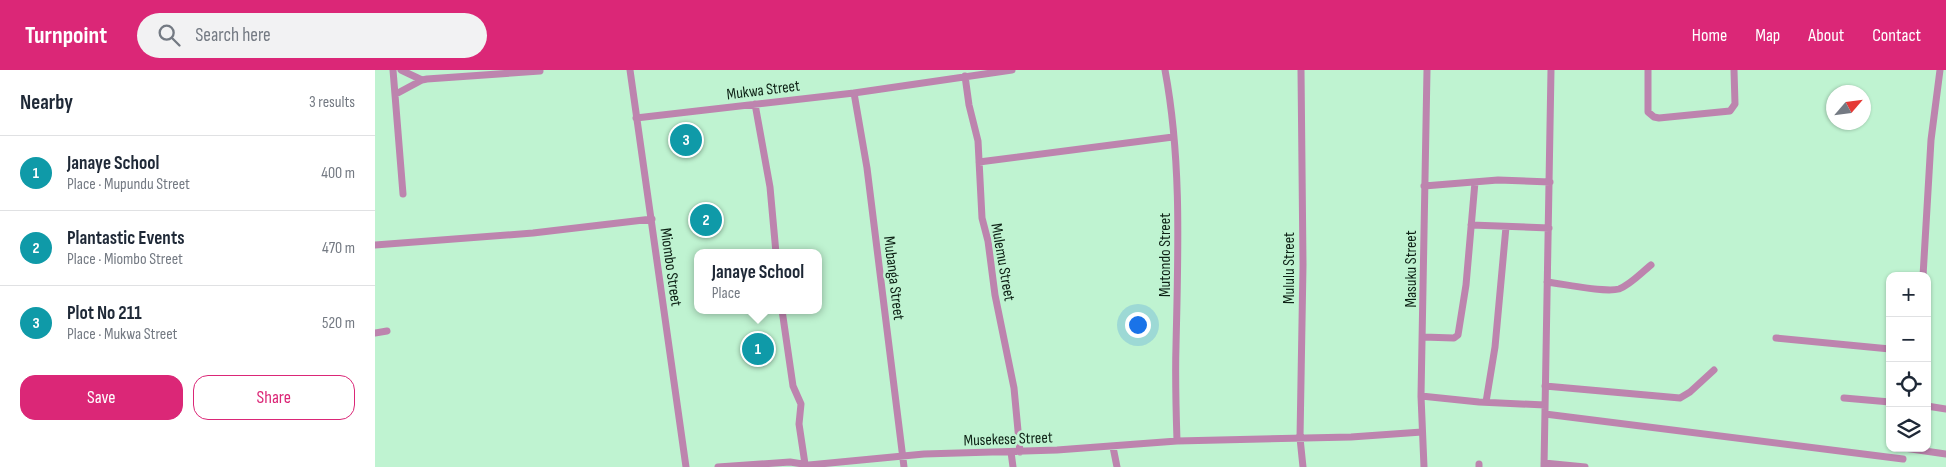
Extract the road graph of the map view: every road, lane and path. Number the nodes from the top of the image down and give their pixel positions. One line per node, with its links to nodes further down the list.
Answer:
1 (393, 70): 16 (street)
2 (401, 70): 14 (street)
3 (629, 70): 18 (street, Miombo Street)
4 (1012, 70): 13 (street, Mukwa Street)
5 (1165, 70): 19 (street, Mutondo Street)
6 (1301, 70): 51 (street, Mululu Street)
7 (1427, 70): 23 (street, Masuku Street)
8 (1551, 70): 22 (street)
9 (1648, 70): 10 (street)
10 (1734, 70)
11 (1940, 70): 32 (street)
12 (540, 72): 14 (street)
13 (965, 76): 15 (street, Mukwa Street); 20 (street, Mulemu Street)
14 (422, 80): 16 (street)
15 (854, 93): 17 (street, Mukwa Street); 58 (street, Mubanga Street)
16 (396, 94): 24 (street)
17 (755, 104): 18 (street, Mukwa Street); 30 (street)
18 (637, 118): 25 (street, Miombo Street)
19 (1173, 137): 20 (street); 52 (street, Mutondo Street)
20 (979, 162): 55 (street, Mulemu Street)
21 (1475, 182): 22 (street); 23 (street); 26 (street)
22 (1550, 182): 28 (street)
23 (1424, 186): 37 (street, Masuku Street)
24 (403, 194)
25 (652, 220): 29 (street); 62 (street, Miombo Street)
26 (1471, 225): 27 (street); 37 (street)
27 (1507, 227): 28 (street); 44 (street)
28 (1549, 228): 33 (street)
29 (375, 245)
30 (776, 249)
31 (1651, 265): 33 (street)
32 (1923, 272)
33 (1547, 282): 41 (street)
34 (783, 314): 60 (street)
35 (387, 331): 36 (street)
36 (375, 333)
37 (1423, 337): 42 (street, Masuku Street)
38 (1776, 338): 39 (street)
39 (1886, 349)
40 (1714, 370): 41 (street)
41 (1545, 386): 46 (street)
42 (1421, 396): 44 (street); 50 (street, Masuku Street)
43 (1844, 398): 45 (street)
44 (1486, 402): 46 (street)
45 (1886, 402)
46 (1545, 405): 49 (street)
47 (1931, 407): 48 (street)
48 (1946, 409)
49 (1545, 414): 59 (street); 61 (street)
50 (1422, 432): 51 (street, Musekese Street); 68 (street, Masuku Street)
51 (1300, 438): 52 (street, Musekese Street); 67 (street, Mululu Street)
52 (1177, 441): 53 (street, Musekese Street)
53 (1113, 447): 55 (street, Musekese Street); 66 (street)
54 (1011, 452): 55 (street, Musekese Street); 58 (street, Musekese Street); 65 (street)
55 (1020, 452)
56 (1931, 452): 57 (street)
57 (1946, 454)
58 (903, 456): 60 (street, Musekese Street); 64 (street, Mubanga Street)
59 (1903, 463)
60 (807, 465): 63 (street, Musekese Street)
61 (1544, 465): 69 (street)
62 (686, 467)
63 (718, 467)
64 (905, 467)
65 (1013, 467)
66 (1117, 467)
67 (1303, 467)
68 (1424, 467)
69 (1585, 467)

